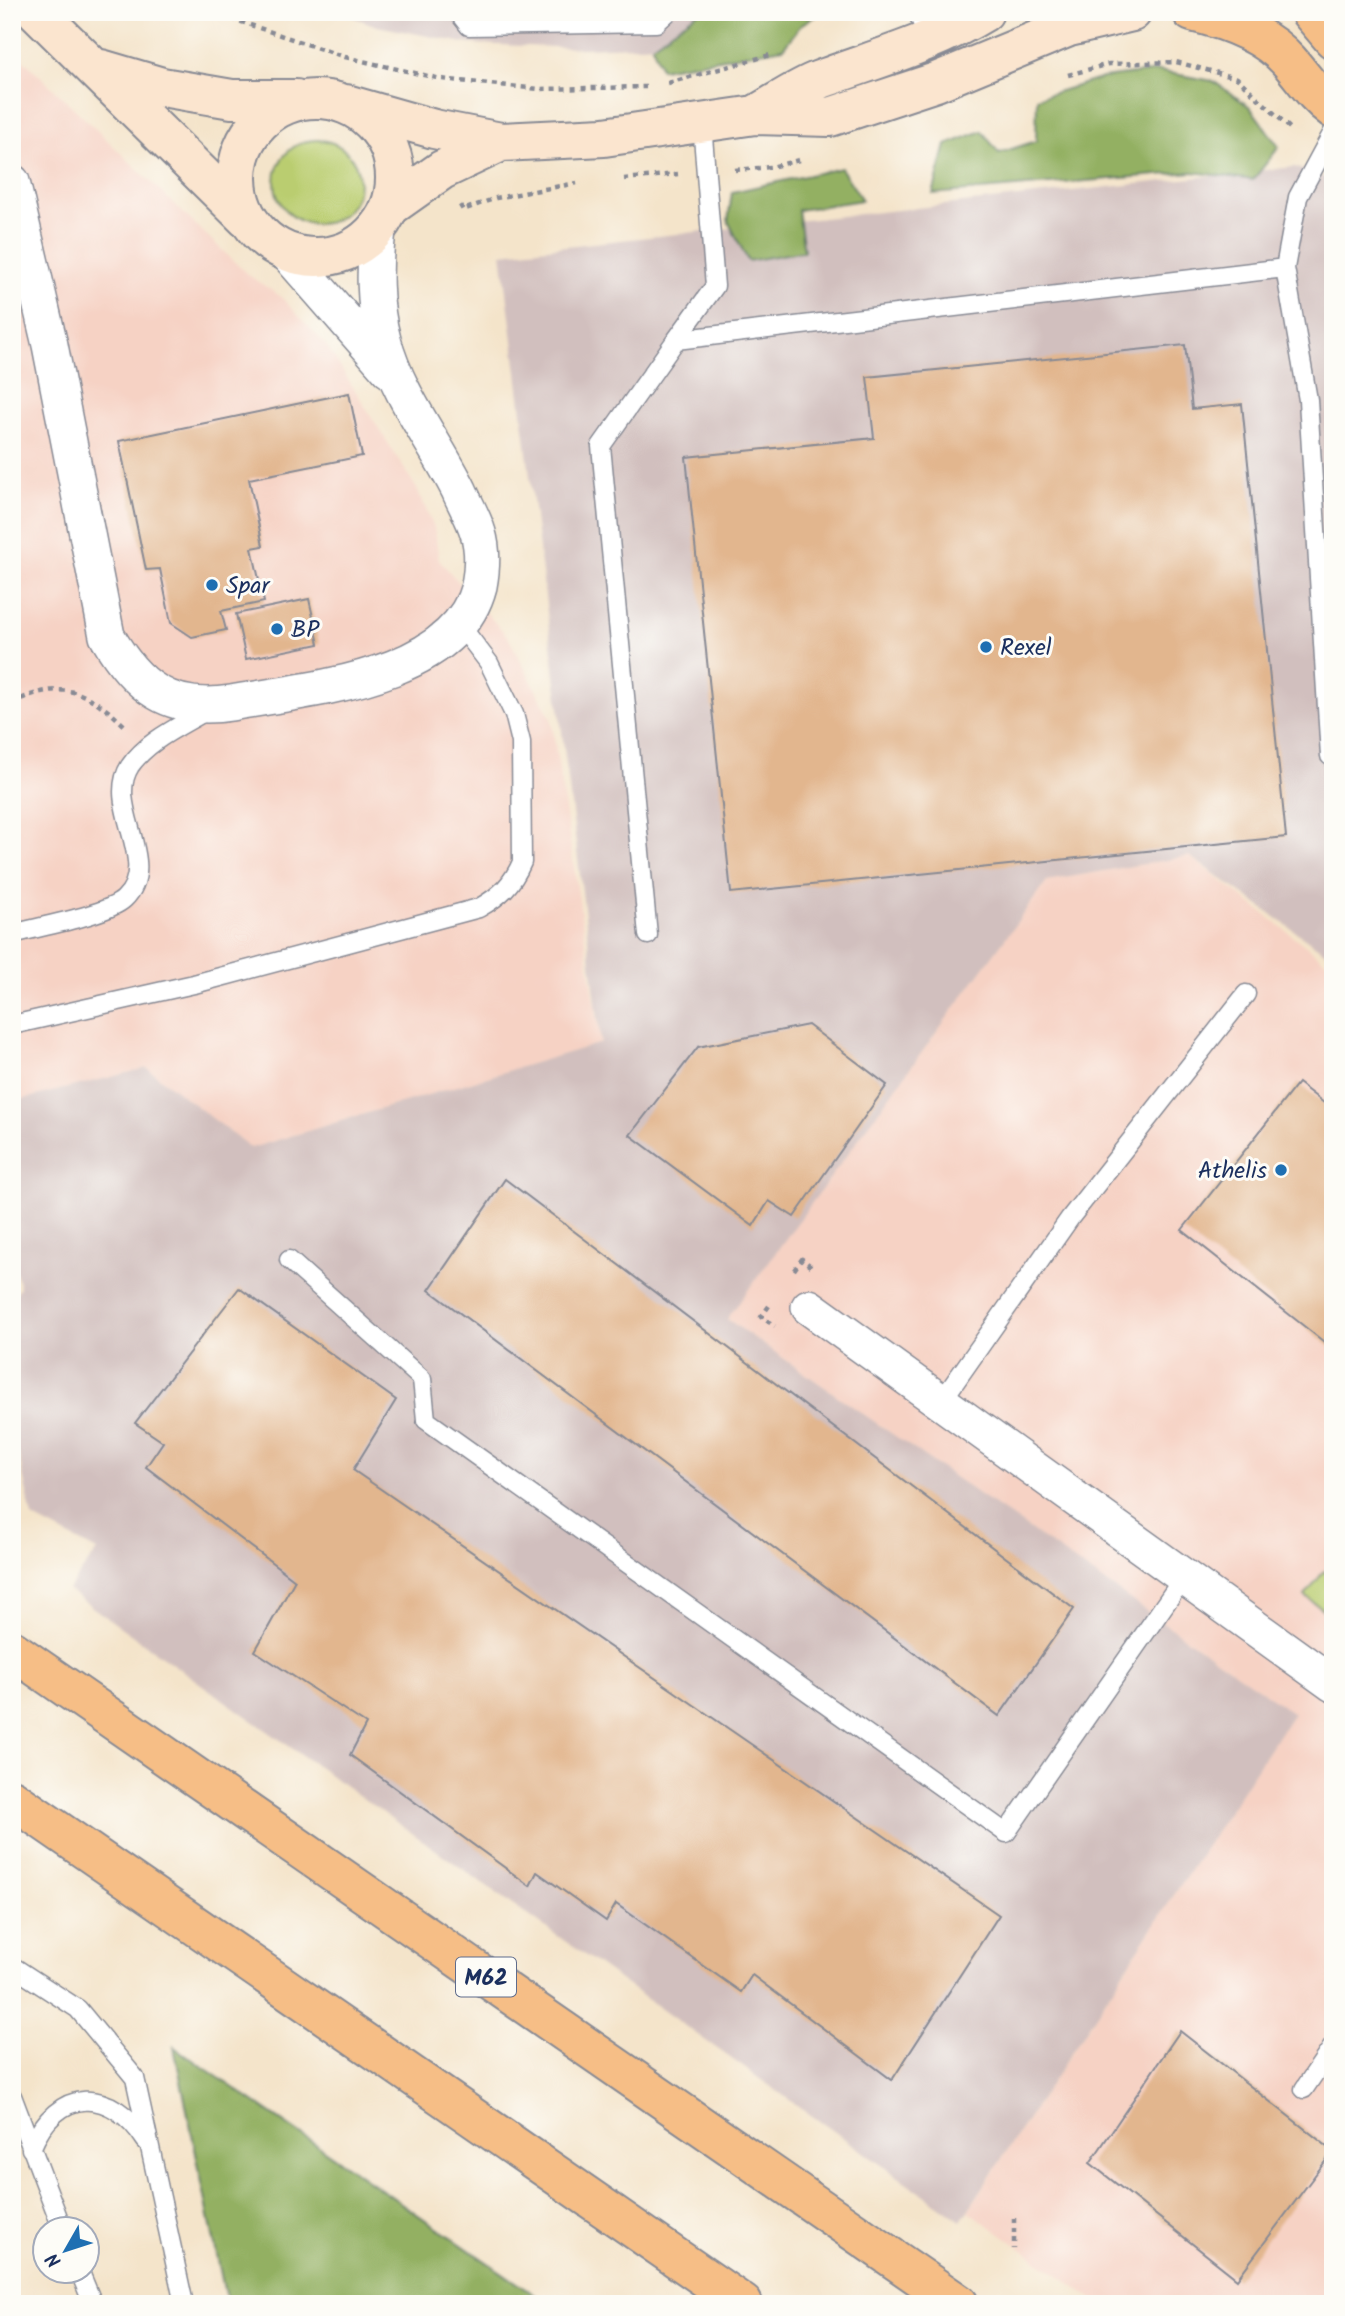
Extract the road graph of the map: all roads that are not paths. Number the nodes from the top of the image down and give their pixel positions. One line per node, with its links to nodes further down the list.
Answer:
1 (37, 12): 10 (street)
2 (458, 12): 3 (lane)
3 (668, 12)
4 (984, 12): 8 (street)
5 (1132, 12): 14 (street)
6 (1192, 12): 13 (main road)
7 (1310, 12): 9 (main road)
8 (923, 26): 14 (street)
9 (1333, 39)
10 (95, 67): 11 (street); 20 (street)
11 (308, 99): 12 (street); 20 (street)
12 (346, 104): 17 (street); 19 (street)
13 (1333, 109)
14 (755, 115): 15 (street)
15 (702, 124): 17 (street); 23 (lane)
16 (1333, 132): 22 (lane)
17 (501, 142): 19 (street)
18 (12, 182): 26 (street)
19 (384, 218): 21 (street); 24 (street)
20 (248, 220): 21 (street)
21 (286, 252): 24 (street)
22 (1285, 268): 23 (lane); 27 (lane)
23 (676, 340): 29 (lane)
24 (396, 377): 25 (street)
25 (460, 625): 26 (street); 31 (lane)
26 (216, 705): 28 (lane)
27 (1330, 756)
28 (12, 934)
29 (648, 934)
30 (1247, 994): 34 (lane)
31 (12, 1025)
32 (289, 1260): 35 (lane)
33 (809, 1307): 34 (street)
34 (941, 1402): 35 (street)
35 (1184, 1577): 36 (lane); 38 (street)
36 (1164, 1606)
37 (12, 1650): 51 (main road, M62)
38 (1322, 1677)
39 (12, 1799): 50 (main road)
40 (12, 1966): 45 (lane)
41 (1333, 2046): 42 (lane)
42 (1304, 2089)
43 (12, 2096): 44 (lane)
44 (31, 2149): 45 (lane); 46 (lane)
45 (152, 2151): 49 (lane)
46 (57, 2214)
47 (85, 2284): 48 (lane)
48 (93, 2304)
49 (184, 2304)
50 (743, 2304)
51 (959, 2304)

